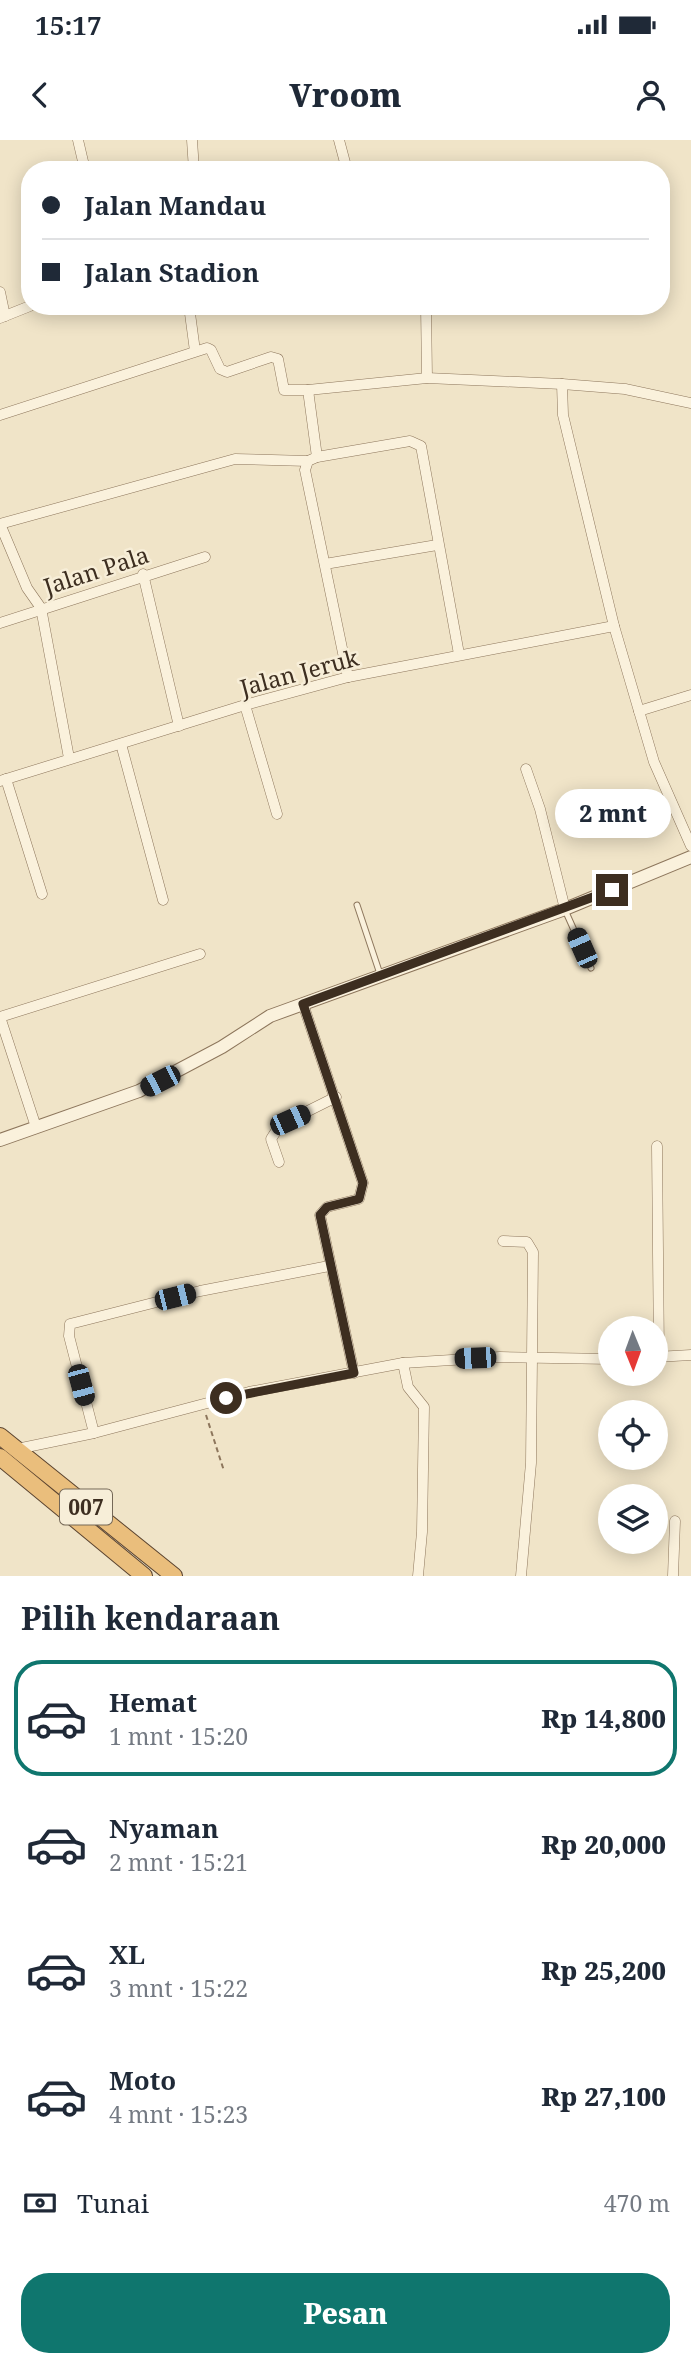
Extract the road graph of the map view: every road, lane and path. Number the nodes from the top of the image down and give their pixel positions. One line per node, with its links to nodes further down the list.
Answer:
1 (78, 140): 4 (street)
2 (192, 140): 5 (street)
3 (338, 140): 6 (street)
4 (83, 161)
5 (193, 161)
6 (344, 161)
7 (0, 292): 11 (street)
8 (21, 310): 11 (street)
9 (190, 315): 12 (street)
10 (426, 315): 13 (street)
11 (3, 317)
12 (195, 351): 15 (street); 17 (street)
13 (427, 378): 14 (street); 15 (street)
14 (562, 384): 16 (street); 26 (street)
15 (308, 390): 18 (street)
16 (691, 403)
17 (0, 415)
18 (312, 459): 19 (street); 20 (street); 22 (street)
19 (0, 524): 24 (street)
20 (437, 545): 22 (street); 27 (street)
21 (205, 556): 23 (street, Jalan Pala)
22 (325, 565): 28 (street)
23 (143, 574): 24 (street, Jalan Pala); 32 (street)
24 (41, 608): 25 (street, Jalan Pala); 34 (street)
25 (0, 623)
26 (614, 626): 27 (street, Jalan Jeruk); 31 (street)
27 (459, 654): 28 (street, Jalan Jeruk)
28 (348, 677): 30 (street, Jalan Jeruk)
29 (691, 695): 31 (street)
30 (245, 705): 32 (street, Jalan Jeruk); 37 (street)
31 (639, 711): 38 (street)
32 (179, 726): 33 (street, Jalan Jeruk)
33 (121, 744): 34 (street, Jalan Jeruk); 41 (street)
34 (69, 758): 36 (street, Jalan Jeruk)
35 (526, 769): 43 (street)
36 (3, 780): 40 (street)
37 (277, 814)
38 (691, 846)
39 (691, 857): 43 (street)
40 (42, 894)
41 (163, 900)
42 (357, 905): 46 (lane)
43 (565, 909): 45 (lane); 46 (street)
44 (200, 954): 48 (street)
45 (591, 968)
46 (380, 974): 47 (street)
47 (303, 1004): 49 (street); 50 (street)
48 (0, 1017): 50 (street)
49 (337, 1097): 53 (street); 55 (street)
50 (36, 1127): 51 (street)
51 (0, 1140)
52 (657, 1146): 56 (street)
53 (279, 1162)
54 (503, 1241): 59 (street)
55 (329, 1266): 62 (street); 64 (street)
56 (658, 1316)
57 (691, 1355): 58 (street)
58 (668, 1356)
59 (534, 1359): 60 (street); 61 (street); 73 (street)
60 (598, 1359)
61 (403, 1363): 62 (street); 72 (street)
62 (354, 1373): 63 (street)
63 (203, 1404): 64 (street); 68 (path)
64 (94, 1433): 66 (street)
65 (0, 1436): 66 (highway, 007)
66 (17, 1449): 71 (highway, 007)
67 (0, 1457): 70 (highway, 007)
68 (224, 1471)
69 (675, 1521): 74 (street)
70 (144, 1576)
71 (174, 1576)
72 (418, 1576)
73 (521, 1576)
74 (673, 1576)

